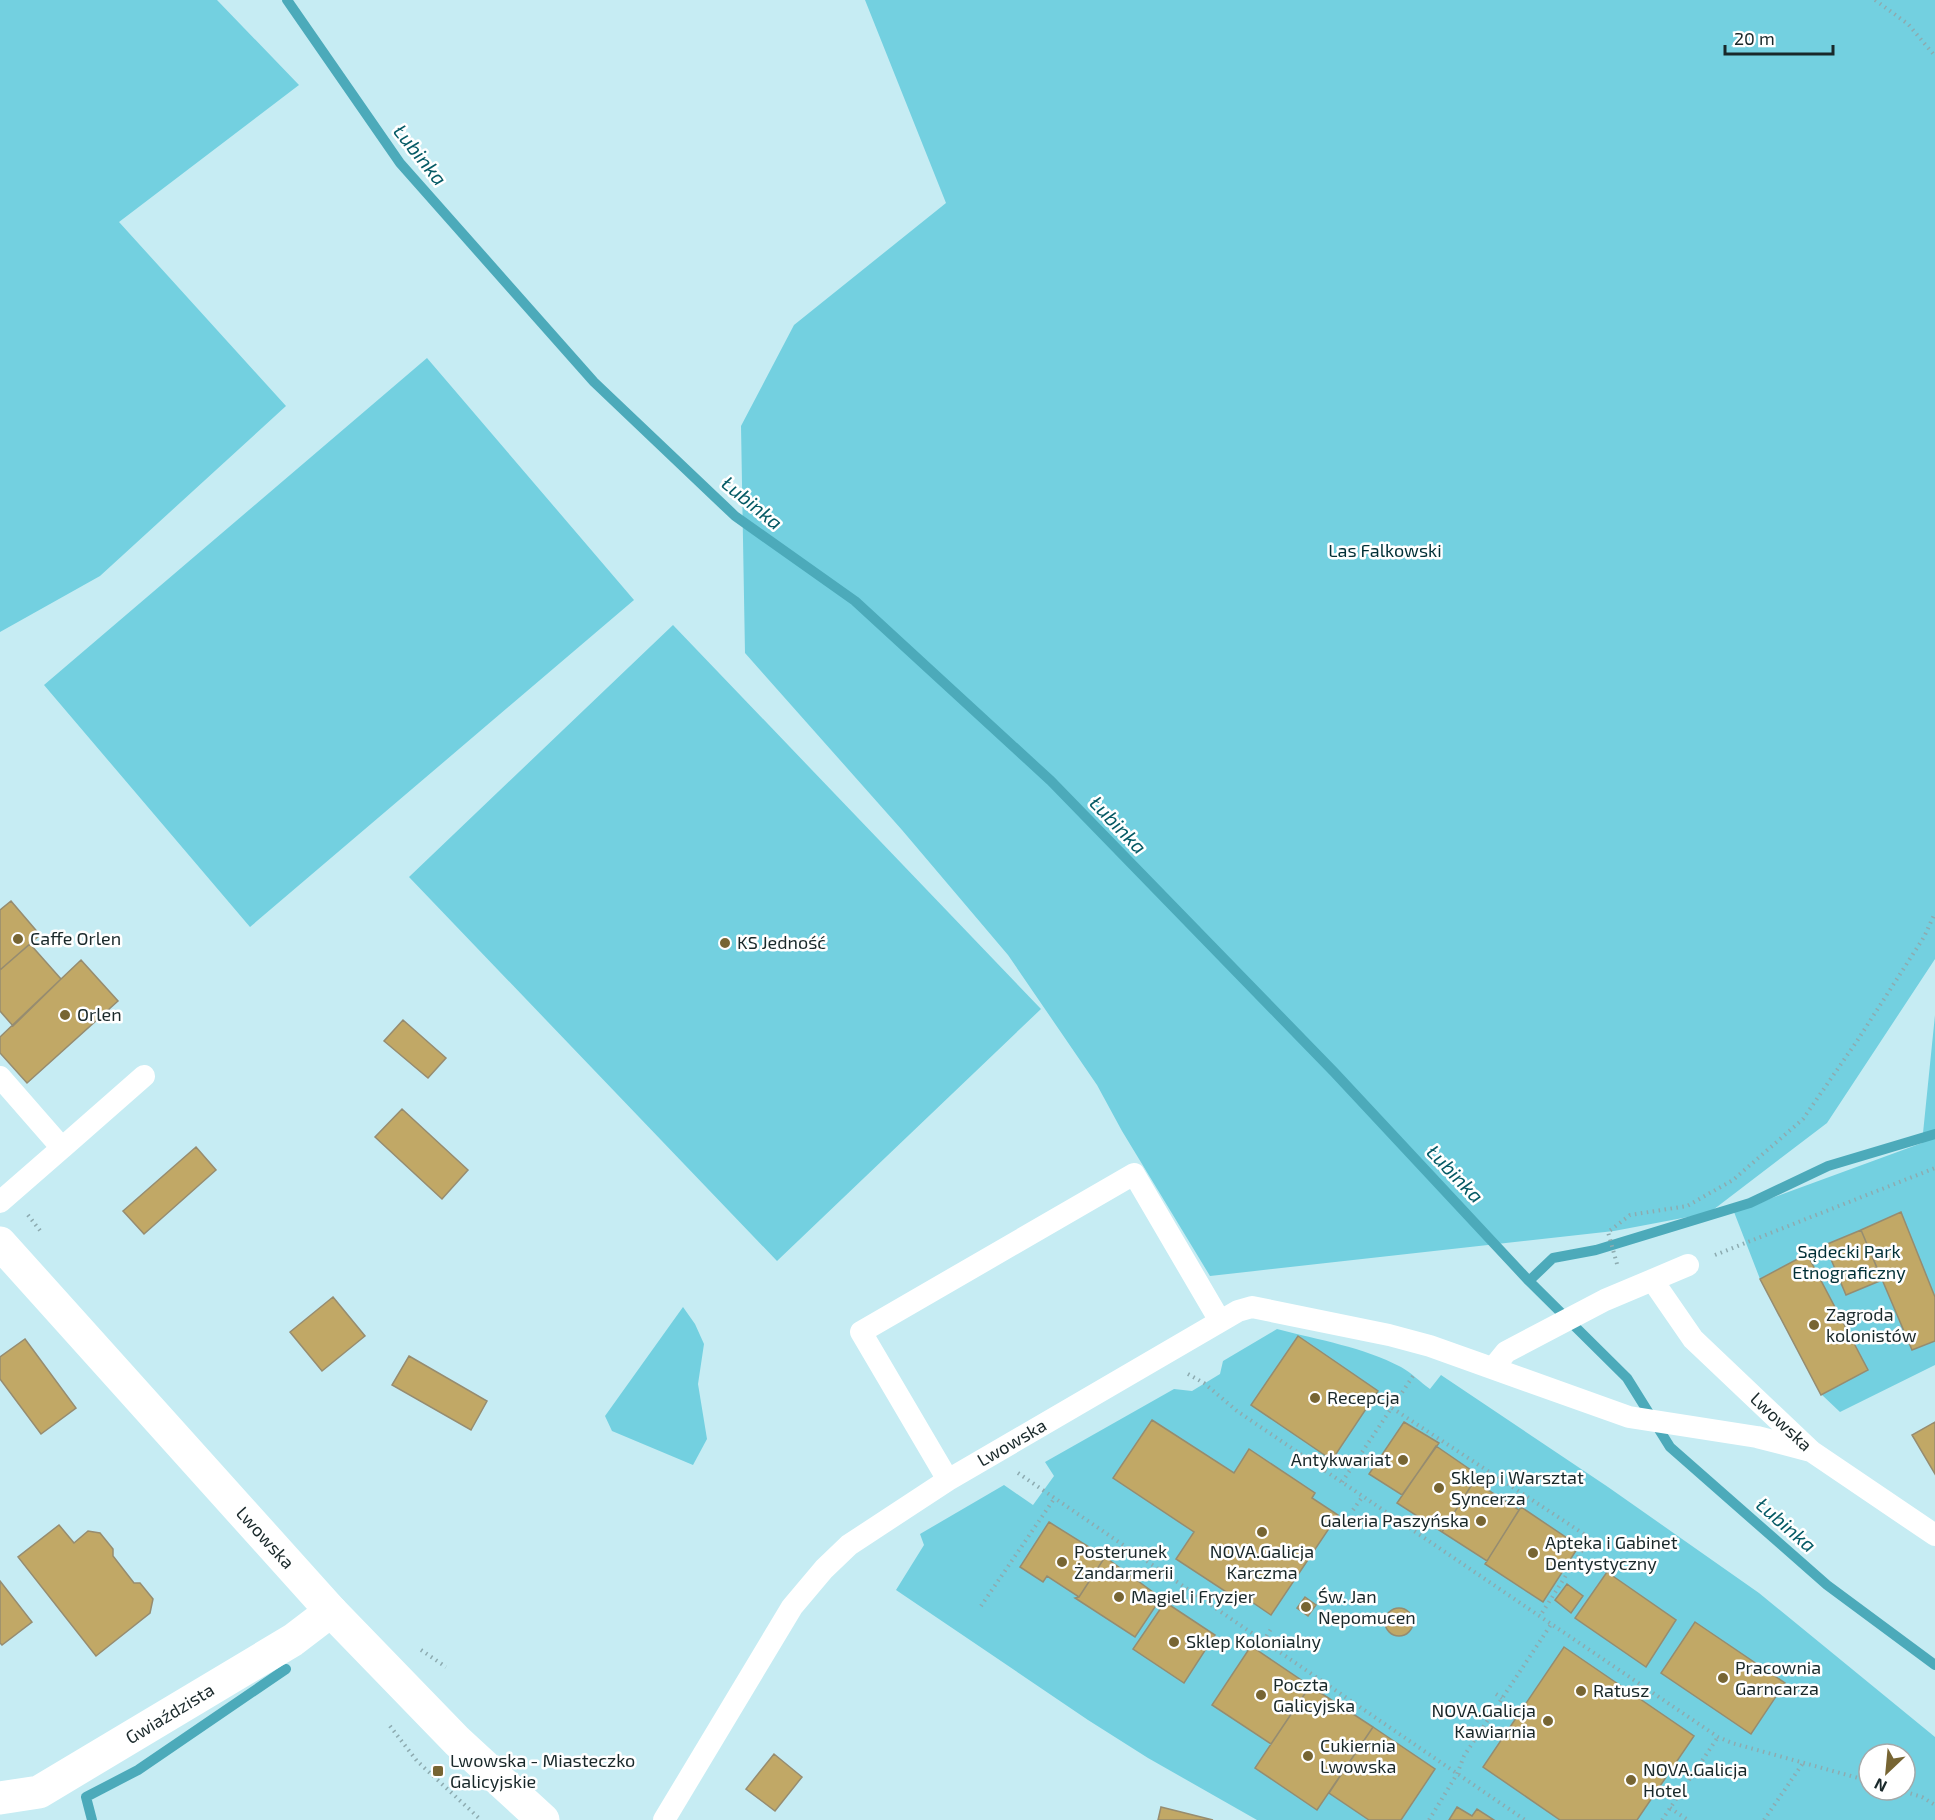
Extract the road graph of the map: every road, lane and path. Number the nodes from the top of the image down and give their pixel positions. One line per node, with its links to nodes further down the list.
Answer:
1 (1875, 0): 2 (path)
2 (1935, 56)
3 (1935, 913): 10 (path)
4 (144, 1076): 6 (lane)
5 (0, 1077): 6 (lane)
6 (62, 1148): 8 (lane)
7 (1935, 1168): 11 (path)
8 (0, 1202)
9 (0, 1243): 27 (main road, Lwowska)
10 (1612, 1249)
11 (1688, 1265): 12 (lane)
12 (1653, 1281): 15 (lane); 18 (lane, Lwowska)
13 (1220, 1321): 14 (lane, Lwowska); 20 (lane, Lwowska); 20 (lane)
14 (1430, 1346): 15 (lane, Lwowska); 17 (path)
15 (1500, 1360): 18 (lane, Lwowska)
16 (1179, 1369): 21 (path)
17 (1392, 1408): 21 (path); 28 (path)
18 (1811, 1451): 25 (lane, Lwowska)
19 (1010, 1468): 23 (path)
20 (948, 1480): 45 (lane, Lwowska)
21 (1342, 1482): 22 (path)
22 (1363, 1496): 24 (path); 28 (path)
23 (1054, 1499): 26 (path); 31 (path)
24 (1353, 1510)
25 (1935, 1535)
26 (981, 1606)
27 (331, 1611): 40 (main road, Gwiaździsta); 44 (main road, Lwowska)
28 (1540, 1616): 29 (path)
29 (1552, 1623): 33 (path); 35 (path)
30 (1271, 1629): 31 (path)
31 (1263, 1641): 37 (path)
32 (1496, 1694): 33 (path)
33 (1502, 1698): 37 (path)
34 (385, 1720): 43 (path)
35 (1718, 1737): 36 (path); 42 (path)
36 (1803, 1763): 38 (path); 50 (path)
37 (1457, 1774): 46 (path); 47 (path)
38 (1857, 1779)
39 (1917, 1795): 41 (path)
40 (0, 1798)
41 (1935, 1805)
42 (1670, 1808): 48 (path); 49 (path)
43 (482, 1820)
44 (543, 1820)
45 (663, 1820)
46 (1429, 1820)
47 (1525, 1820)
48 (1662, 1820)
49 (1688, 1820)
50 (1764, 1820)

